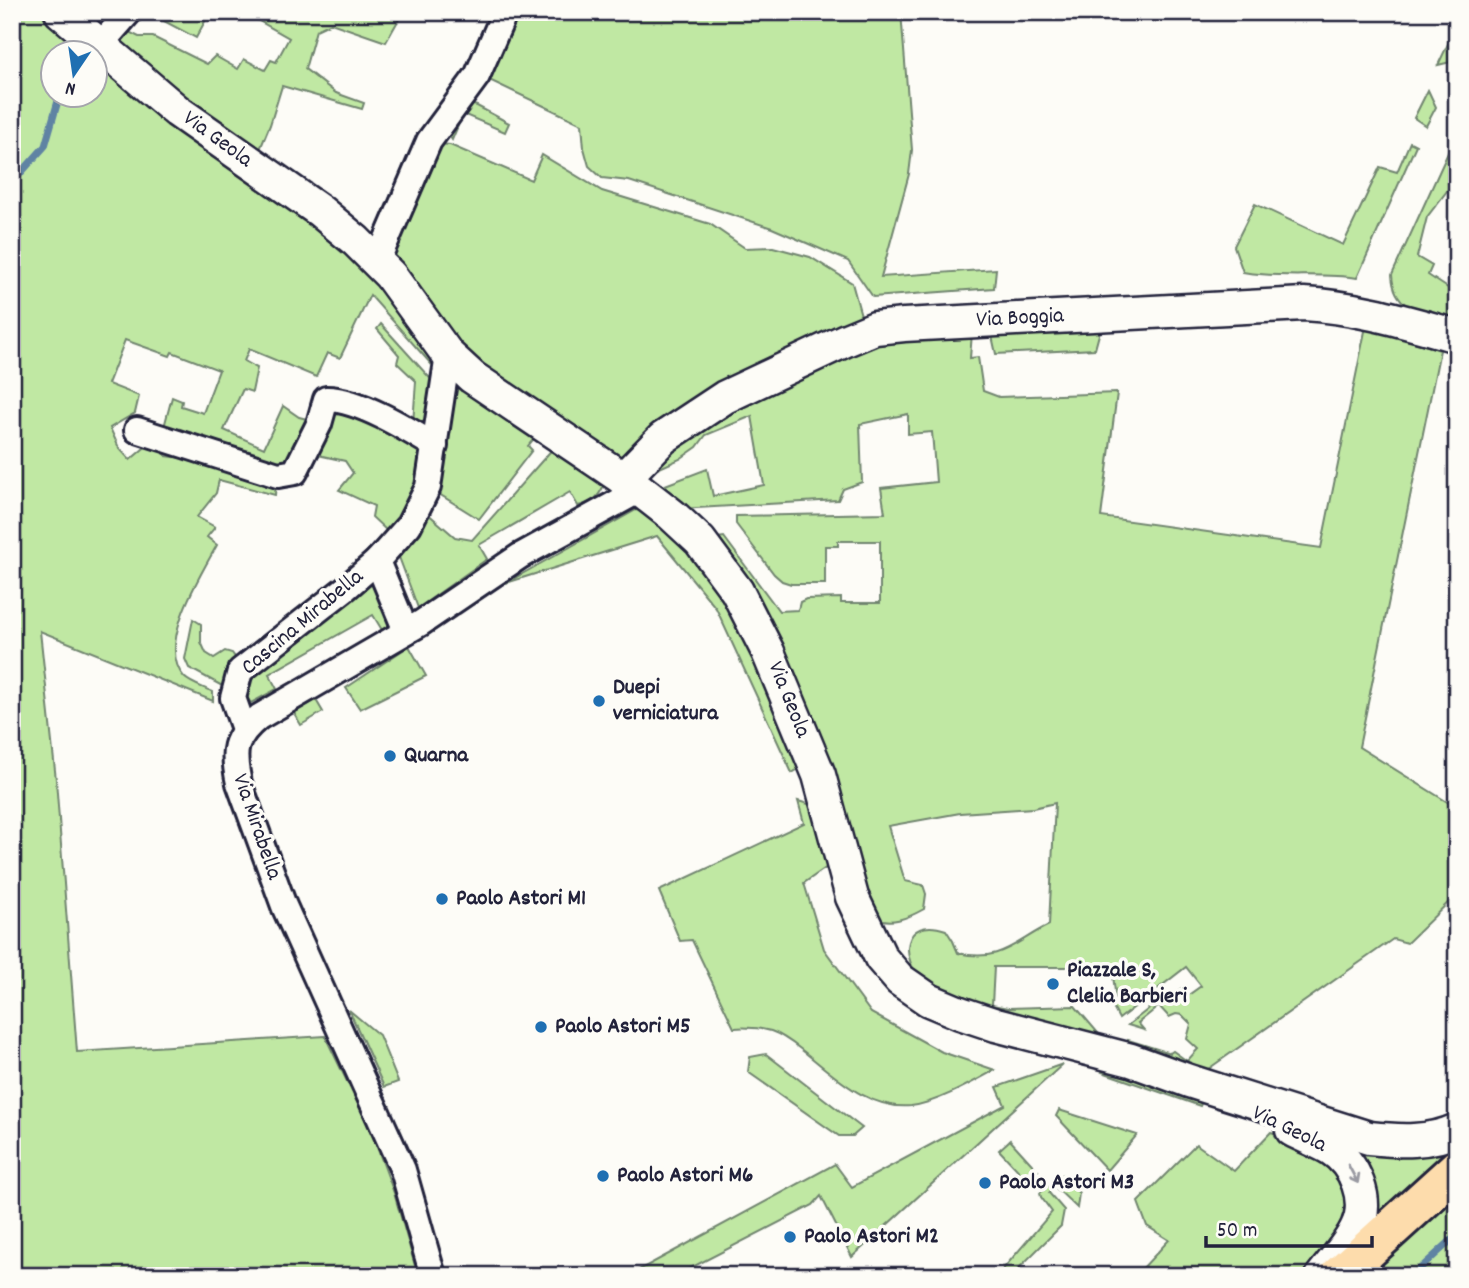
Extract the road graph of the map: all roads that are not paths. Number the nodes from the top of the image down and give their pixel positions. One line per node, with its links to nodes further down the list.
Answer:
1 (129, 12): 3 (street)
2 (505, 12): 4 (street)
3 (80, 28): 4 (street, Via Geola)
4 (377, 262): 6 (street, Via Geola)
5 (1457, 337): 9 (street, Via Boggia)
6 (447, 355): 8 (street, Cascina Mirabella); 9 (street, Via Geola)
7 (137, 430): 8 (street)
8 (435, 446): 10 (street, Cascina Mirabella)
9 (632, 485): 11 (street); 13 (street, Via Geola)
10 (377, 561): 11 (street, Cascina Mirabella); 12 (street, Cascina Mirabella)
11 (406, 631): 12 (street)
12 (244, 729): 16 (street, Via Mirabella)
13 (1189, 1082): 14 (street, Via Geola); 17 (street, Via Geola, one-way to 17)
14 (1457, 1130)
15 (1457, 1169): 18 (main road)
16 (433, 1276)
17 (1322, 1276)
18 (1339, 1276)

